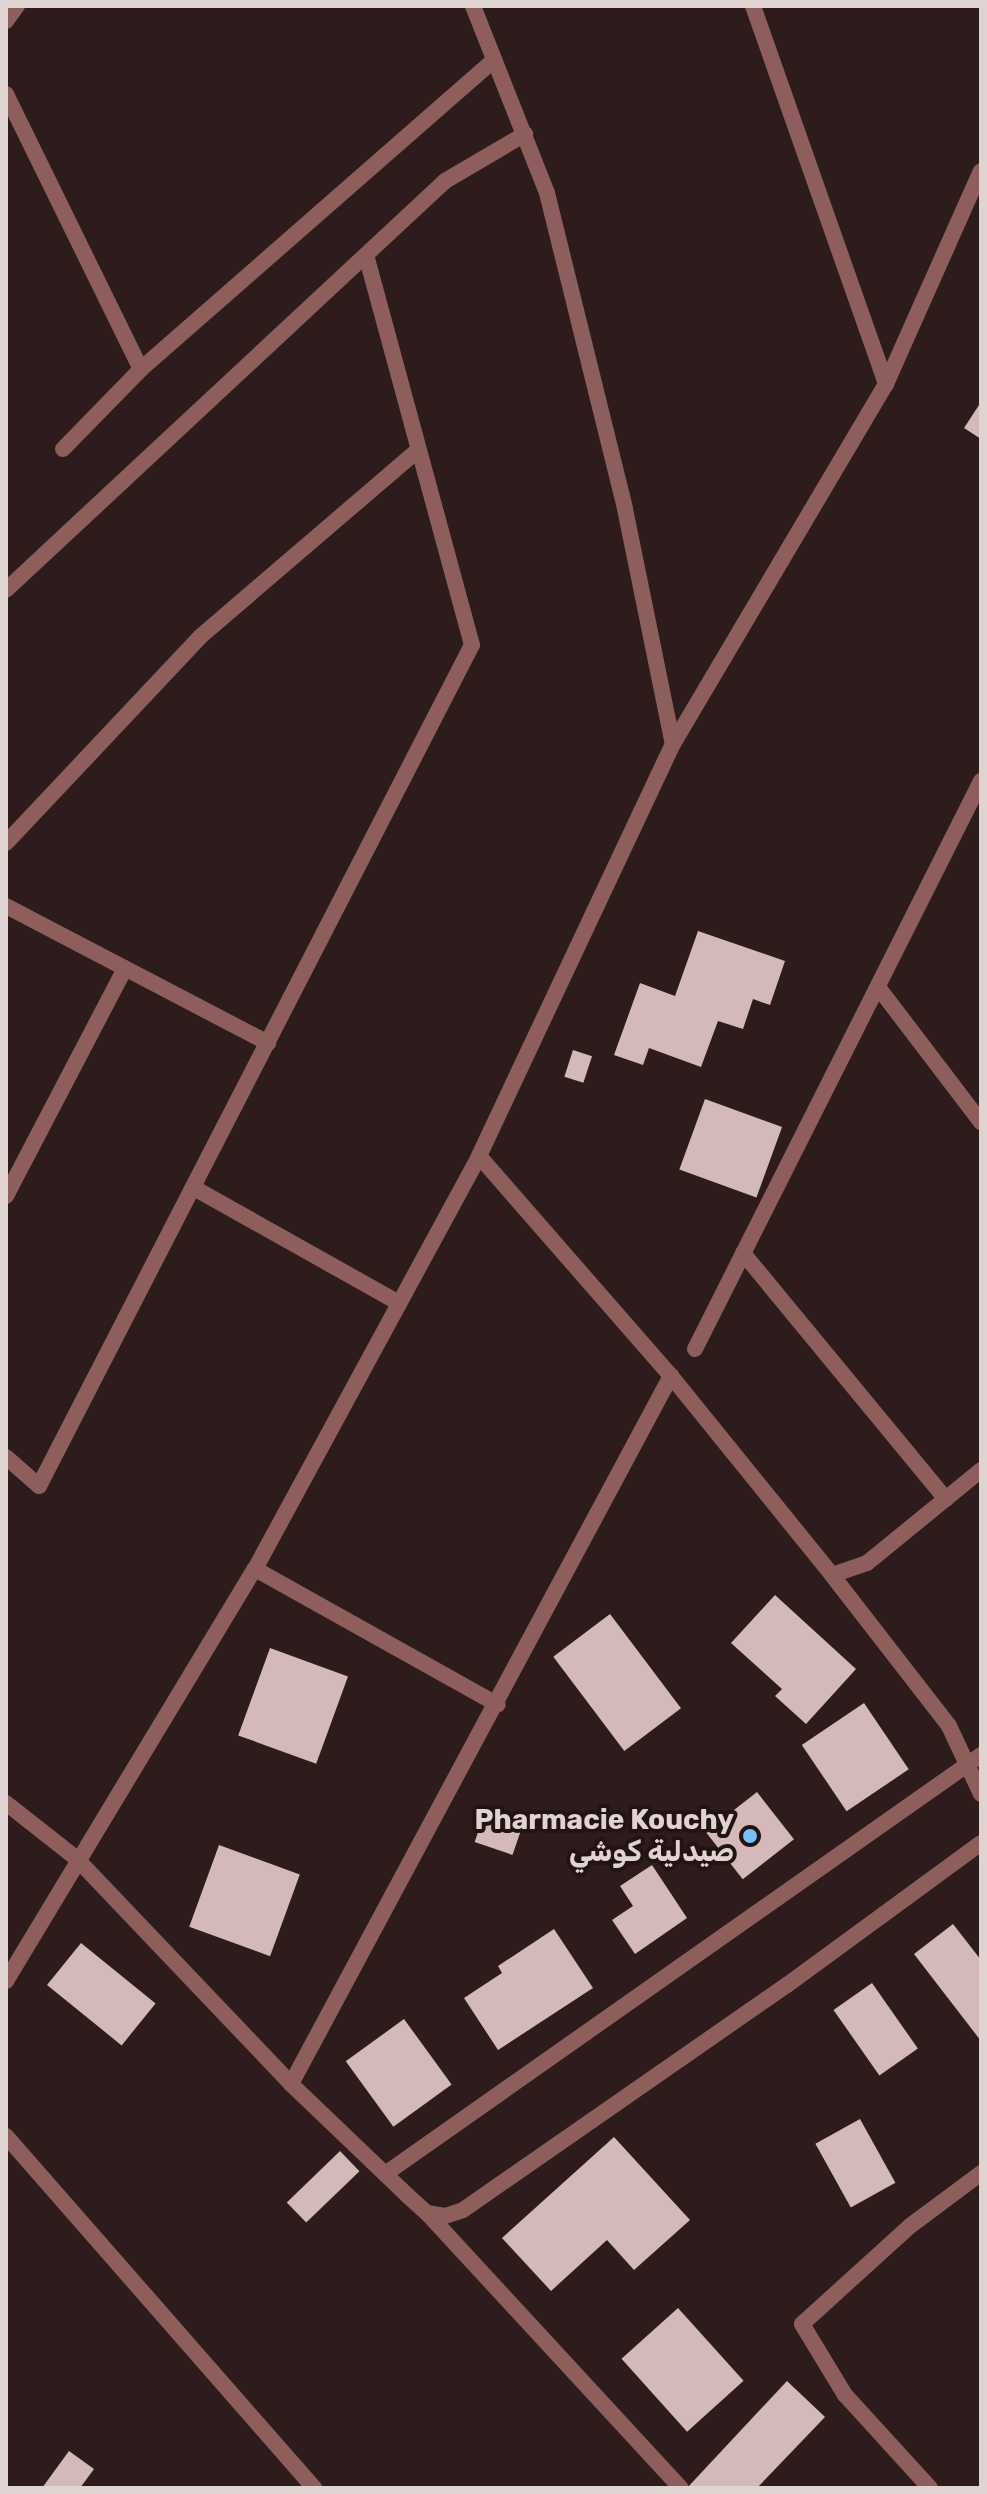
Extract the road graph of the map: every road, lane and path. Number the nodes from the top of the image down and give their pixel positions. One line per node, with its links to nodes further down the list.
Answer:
1 (17, 6): 4 (street)
2 (473, 6): 5 (street)
3 (753, 6): 11 (street)
4 (6, 21)
5 (493, 61): 7 (street); 10 (street)
6 (6, 94): 10 (street)
7 (525, 134): 9 (street); 15 (street)
8 (981, 171): 11 (street)
9 (366, 255): 13 (street); 14 (street)
10 (141, 369): 12 (street)
11 (886, 384): 15 (street)
12 (63, 449)
13 (416, 452): 17 (street); 21 (street)
14 (6, 590)
15 (673, 744): 23 (street)
16 (981, 781): 20 (street)
17 (6, 843)
18 (6, 906): 19 (street)
19 (125, 968): 21 (street); 25 (street)
20 (878, 987): 22 (street); 26 (street)
21 (268, 1043): 24 (street)
22 (981, 1122)
23 (479, 1156): 27 (street); 29 (street)
24 (194, 1188): 27 (street); 30 (street)
25 (6, 1196)
26 (743, 1253): 28 (street); 32 (street)
27 (399, 1303): 33 (street)
28 (695, 1349)
29 (671, 1376): 34 (street); 35 (street)
30 (6, 1457)
31 (981, 1470): 32 (street)
32 (946, 1499): 34 (street)
33 (255, 1569): 35 (street); 40 (street)
34 (832, 1575): 36 (street)
35 (498, 1705): 42 (street)
36 (975, 1760): 37 (street); 45 (street)
37 (981, 1794)
38 (6, 1803): 40 (street)
39 (981, 1843): 46 (street)
40 (76, 1858): 41 (street); 42 (street)
41 (6, 1981)
42 (291, 2084): 45 (street)
43 (6, 2136): 47 (street)
44 (981, 2173): 49 (street)
45 (385, 2174): 46 (street)
46 (427, 2213): 48 (street)
47 (314, 2488)
48 (681, 2488)
49 (930, 2488)

